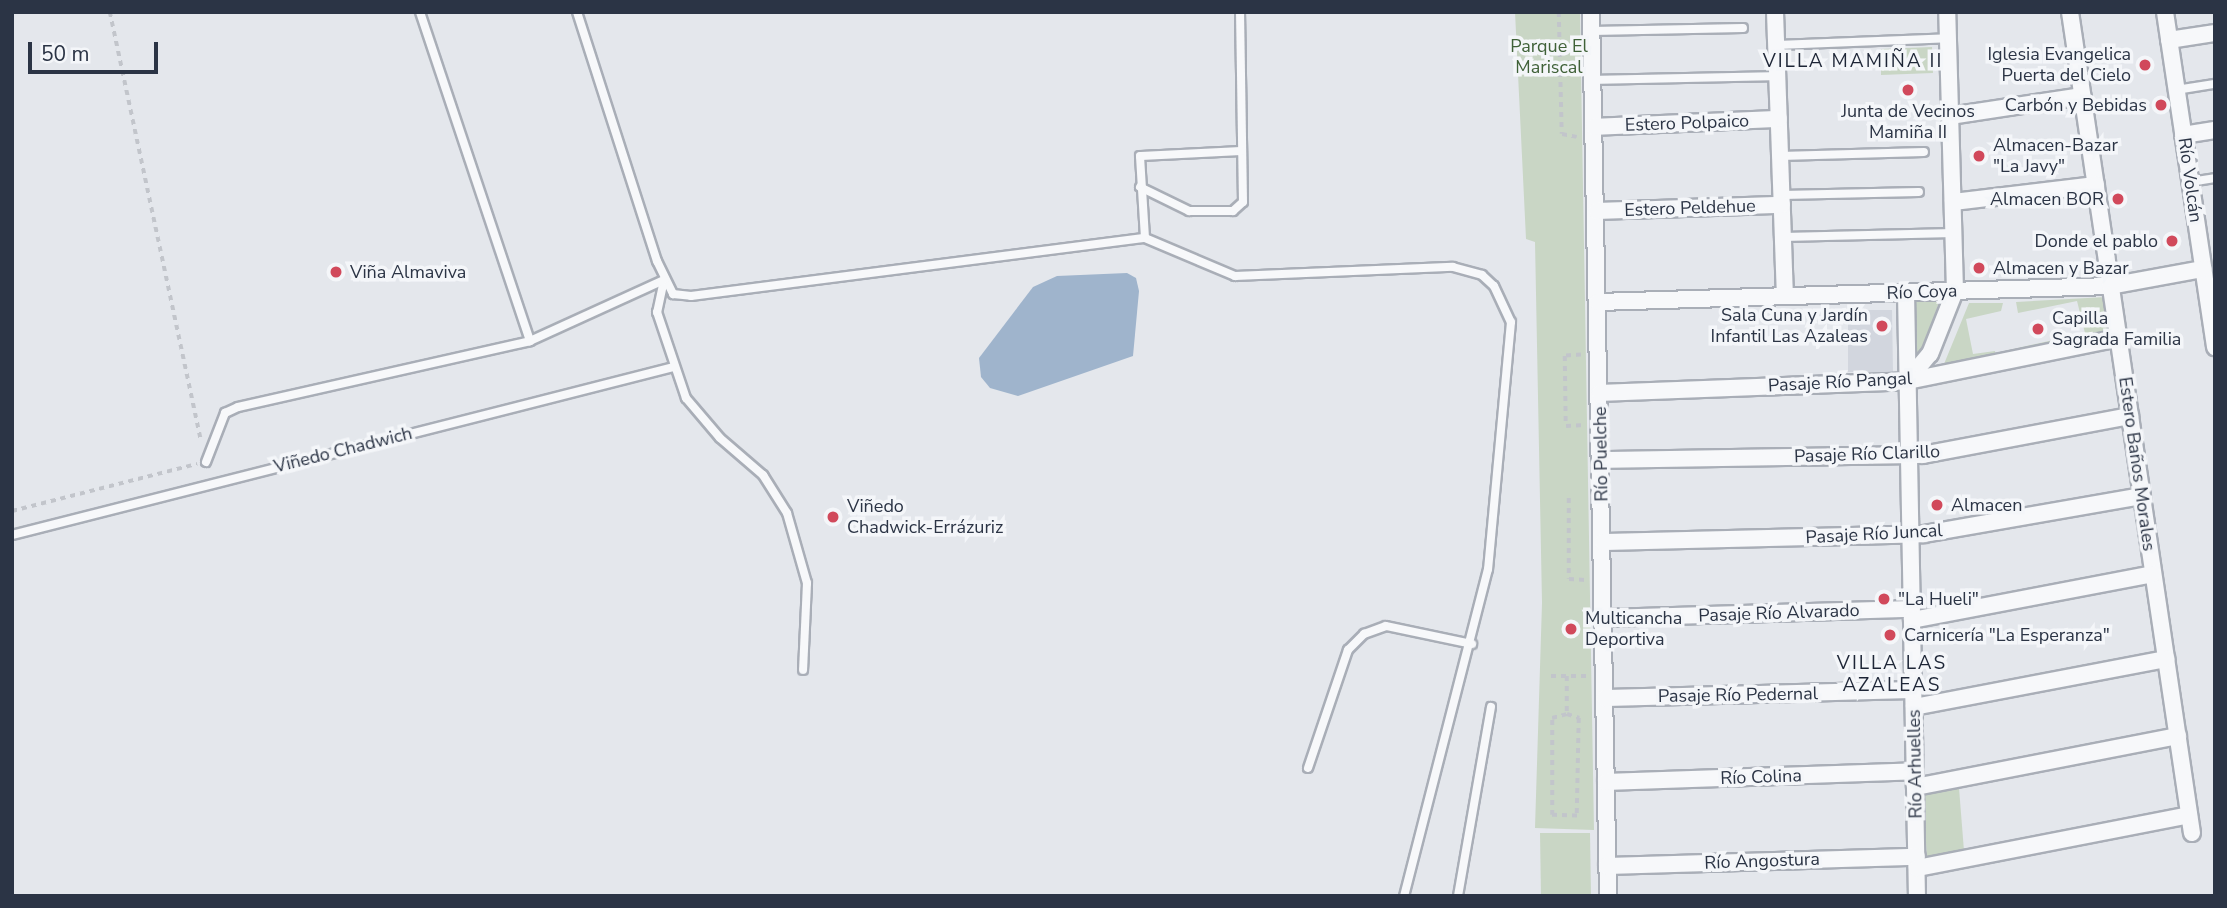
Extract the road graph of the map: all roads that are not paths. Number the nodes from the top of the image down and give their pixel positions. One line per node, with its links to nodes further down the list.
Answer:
1 (420, 12): 49 (lane)
2 (577, 12): 42 (lane)
3 (1240, 12): 25 (lane)
4 (1591, 12): 10 (street, Río Puelche)
5 (1776, 12): 14 (street)
6 (1947, 12): 12 (street)
7 (2070, 12): 19 (street, Estero Baños Morales)
8 (2165, 12): 13 (street, Río Volcán)
9 (1743, 28): 10 (lane)
10 (1592, 32): 16 (street, Río Puelche)
11 (2215, 33): 13 (street)
12 (1948, 38): 14 (lane); 20 (street)
13 (2169, 40): 18 (street, Río Volcán)
14 (1777, 45): 15 (street)
15 (1777, 76): 16 (lane); 21 (street)
16 (1593, 80): 23 (street, Río Puelche)
17 (2215, 84): 18 (lane)
18 (2176, 90): 24 (street, Río Volcán)
19 (2082, 96): 20 (street); 30 (street, Estero Baños Morales)
20 (1950, 116): 34 (street)
21 (1779, 119): 23 (street, Estero Polpaico); 27 (street)
22 (2215, 130): 24 (street)
23 (1590, 132): 35 (street, Río Puelche)
24 (2183, 135): 29 (street, Río Volcán)
25 (1242, 151): 31 (lane); 31 (lane)
26 (1924, 152): 27 (lane)
27 (1780, 156): 33 (street)
28 (2215, 178): 29 (lane)
29 (2190, 181): 37 (street, Río Volcán)
30 (2096, 185): 34 (street); 43 (street, Estero Baños Morales)
31 (1140, 187): 40 (lane)
32 (1919, 192): 33 (lane)
33 (1782, 200): 35 (street, Estero Peldehue); 39 (street)
34 (1953, 202): 38 (street)
35 (1597, 211): 47 (street, Río Puelche)
36 (2215, 229): 37 (street)
37 (2197, 232): 41 (street, Río Volcán)
38 (1954, 233): 39 (lane); 44 (street)
39 (1783, 237): 46 (street)
40 (1145, 238): 42 (lane); 65 (lane)
41 (2203, 269): 43 (street, Río Coya); 50 (street, Río Volcán)
42 (664, 279): 49 (lane); 51 (lane)
43 (2110, 286): 44 (street, Río Coya); 48 (street, Estero Baños Morales)
44 (1955, 291): 45 (street, Río Coya); 52 (street)
45 (1906, 292): 46 (street, Río Coya); 52 (street, Río Arhuelles)
46 (1785, 296): 47 (street, Río Coya)
47 (1598, 302): 53 (street, Río Puelche)
48 (2118, 338): 52 (street, Pasaje Río Pangal); 54 (street, Estero Baños Morales)
49 (530, 341): 57 (lane)
50 (2214, 341)
51 (674, 367): 59 (lane, Viñedo Chadwich); 67 (lane)
52 (1908, 380): 53 (street, Pasaje Río Pangal); 55 (street, Río Arhuelles)
53 (1600, 393): 56 (street, Río Puelche)
54 (2130, 416): 55 (street, Pasaje Río Clarillo); 58 (street, Estero Baños Morales)
55 (1909, 456): 56 (street, Pasaje Río Clarillo); 60 (street, Río Arhuelles)
56 (1601, 460): 61 (street, Río Puelche)
57 (206, 462)
58 (2142, 496): 60 (street, Pasaje Río Juncal); 62 (street, Estero Baños Morales)
59 (12, 535)
60 (1910, 535): 61 (street, Pasaje Río Juncal); 63 (street, Río Arhuelles)
61 (1603, 542): 64 (street, Río Puelche)
62 (2153, 575): 63 (street, Pasaje Río Alvarado); 66 (street, Estero Baños Morales)
63 (1912, 615): 64 (street, Pasaje Río Alvarado); 68 (street, Río Arhuelles)
64 (1604, 618): 69 (street, Río Puelche)
65 (1472, 644): 73 (lane); 80 (lane)
66 (2166, 659): 71 (street); 72 (street, Estero Baños Morales)
67 (803, 670)
68 (1913, 690): 69 (street, Pasaje Río Pedernal); 71 (street, Río Arhuelles)
69 (1605, 698): 75 (street, Río Puelche)
70 (1491, 707): 81 (lane)
71 (1914, 707): 74 (street, Río Arhuelles)
72 (2178, 736): 74 (street, Río Colina); 76 (street, Estero Baños Morales)
73 (1308, 768)
74 (1915, 779): 75 (street, Río Colina); 78 (street, Río Arhuelles)
75 (1606, 782): 79 (street, Río Puelche)
76 (2189, 816): 77 (street, Estero Baños Morales); 78 (street, Río Angostura)
77 (2192, 833)
78 (1917, 862): 79 (street, Río Angostura); 83 (street, Río Arhuelles)
79 (1607, 866): 82 (street, Río Puelche)
80 (1404, 896)
81 (1458, 896)
82 (1608, 896)
83 (1917, 896)

